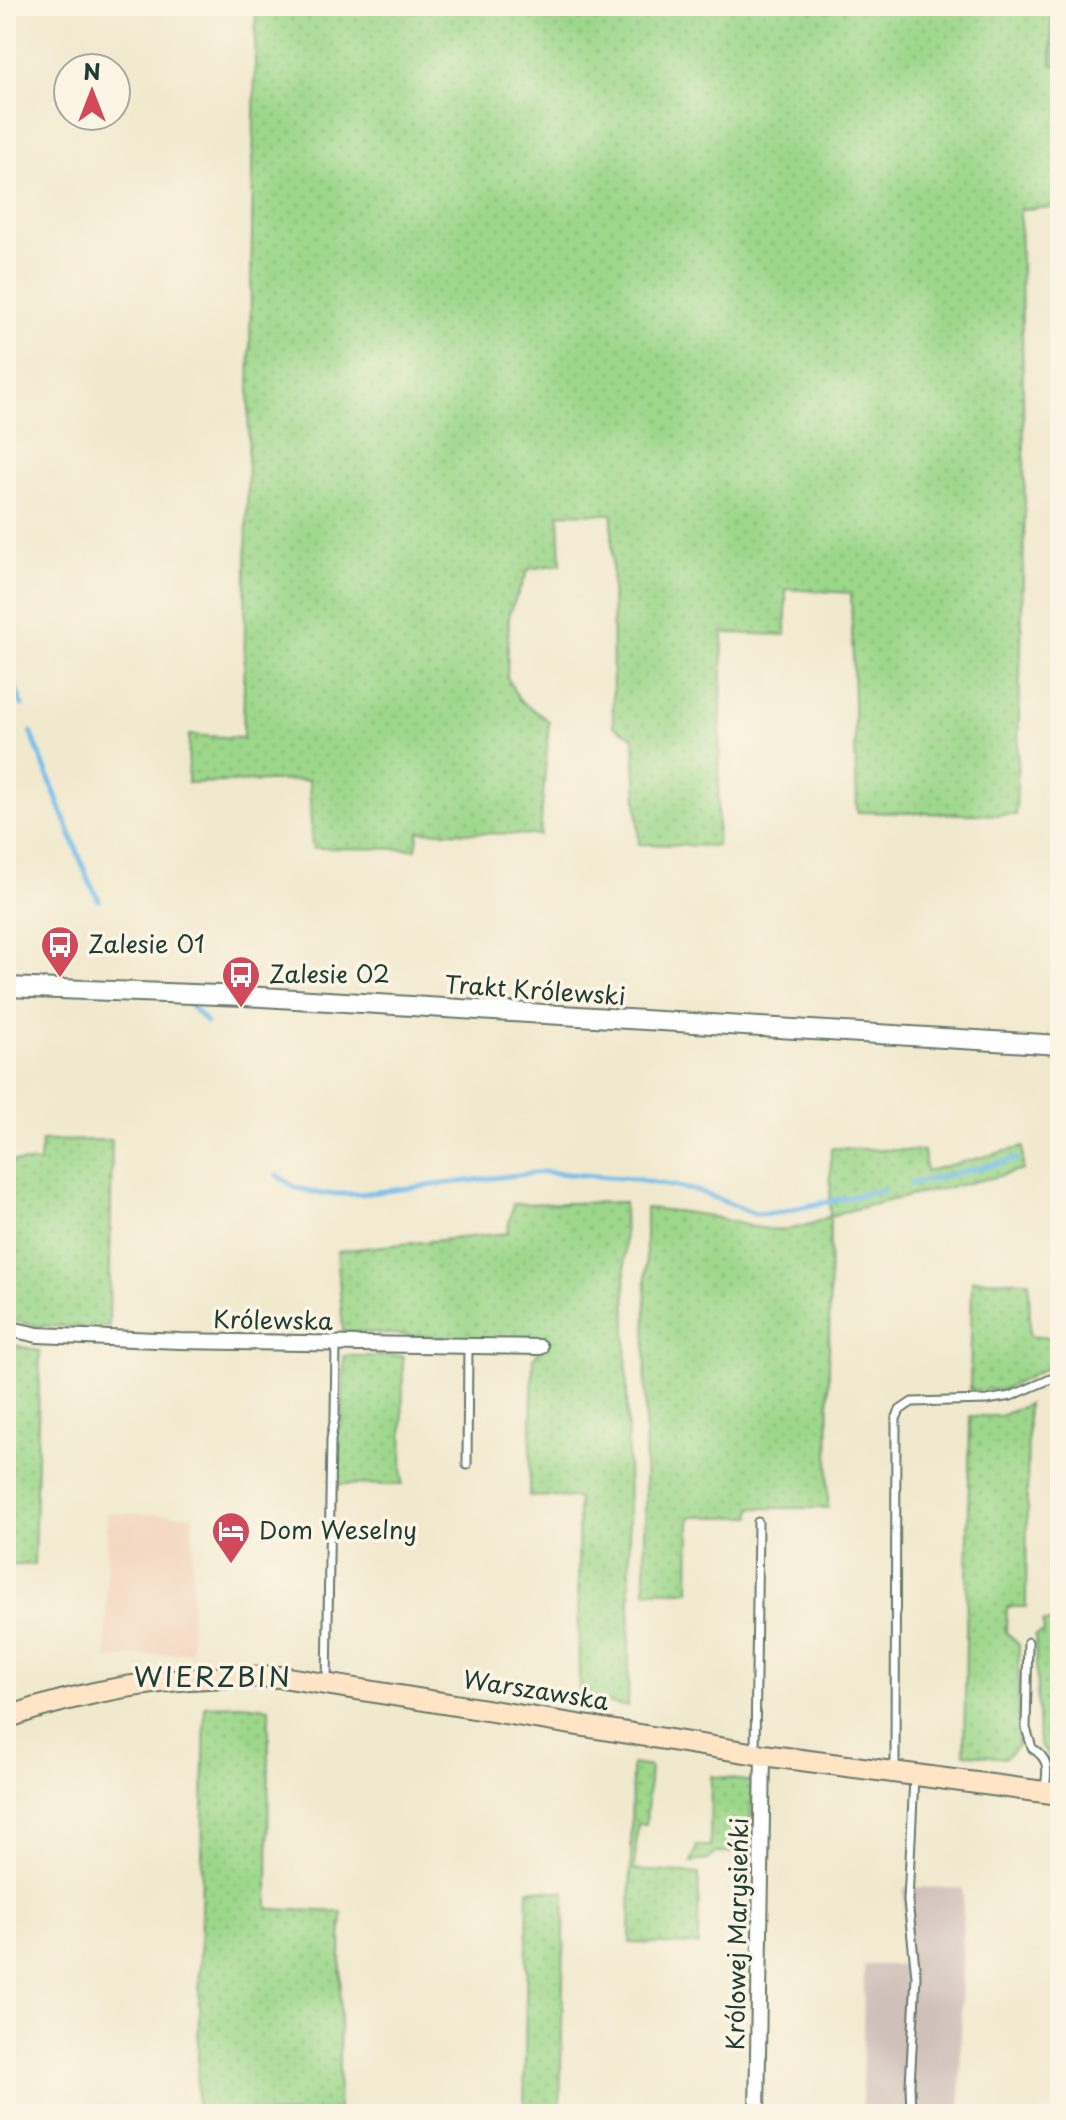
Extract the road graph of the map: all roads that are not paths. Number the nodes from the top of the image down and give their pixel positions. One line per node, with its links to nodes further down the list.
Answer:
1 (6, 987): 2 (street, Trakt Królewski)
2 (1060, 1045)
3 (6, 1328): 4 (street, Królewska)
4 (336, 1344): 5 (street, Królewska); 11 (lane)
5 (468, 1344): 6 (street, Królewska); 8 (lane)
6 (540, 1347)
7 (1060, 1375): 14 (lane)
8 (467, 1465)
9 (758, 1522): 13 (lane)
10 (1028, 1642): 15 (lane)
11 (327, 1684): 12 (main road, Warszawska); 13 (main road, Warszawska)
12 (6, 1718)
13 (759, 1754): 14 (main road, Warszawska); 16 (street, Królowej Marysieńki)
14 (904, 1775): 15 (main road, Warszawska); 17 (lane)
15 (1053, 1793)
16 (757, 2114)
17 (911, 2114)

